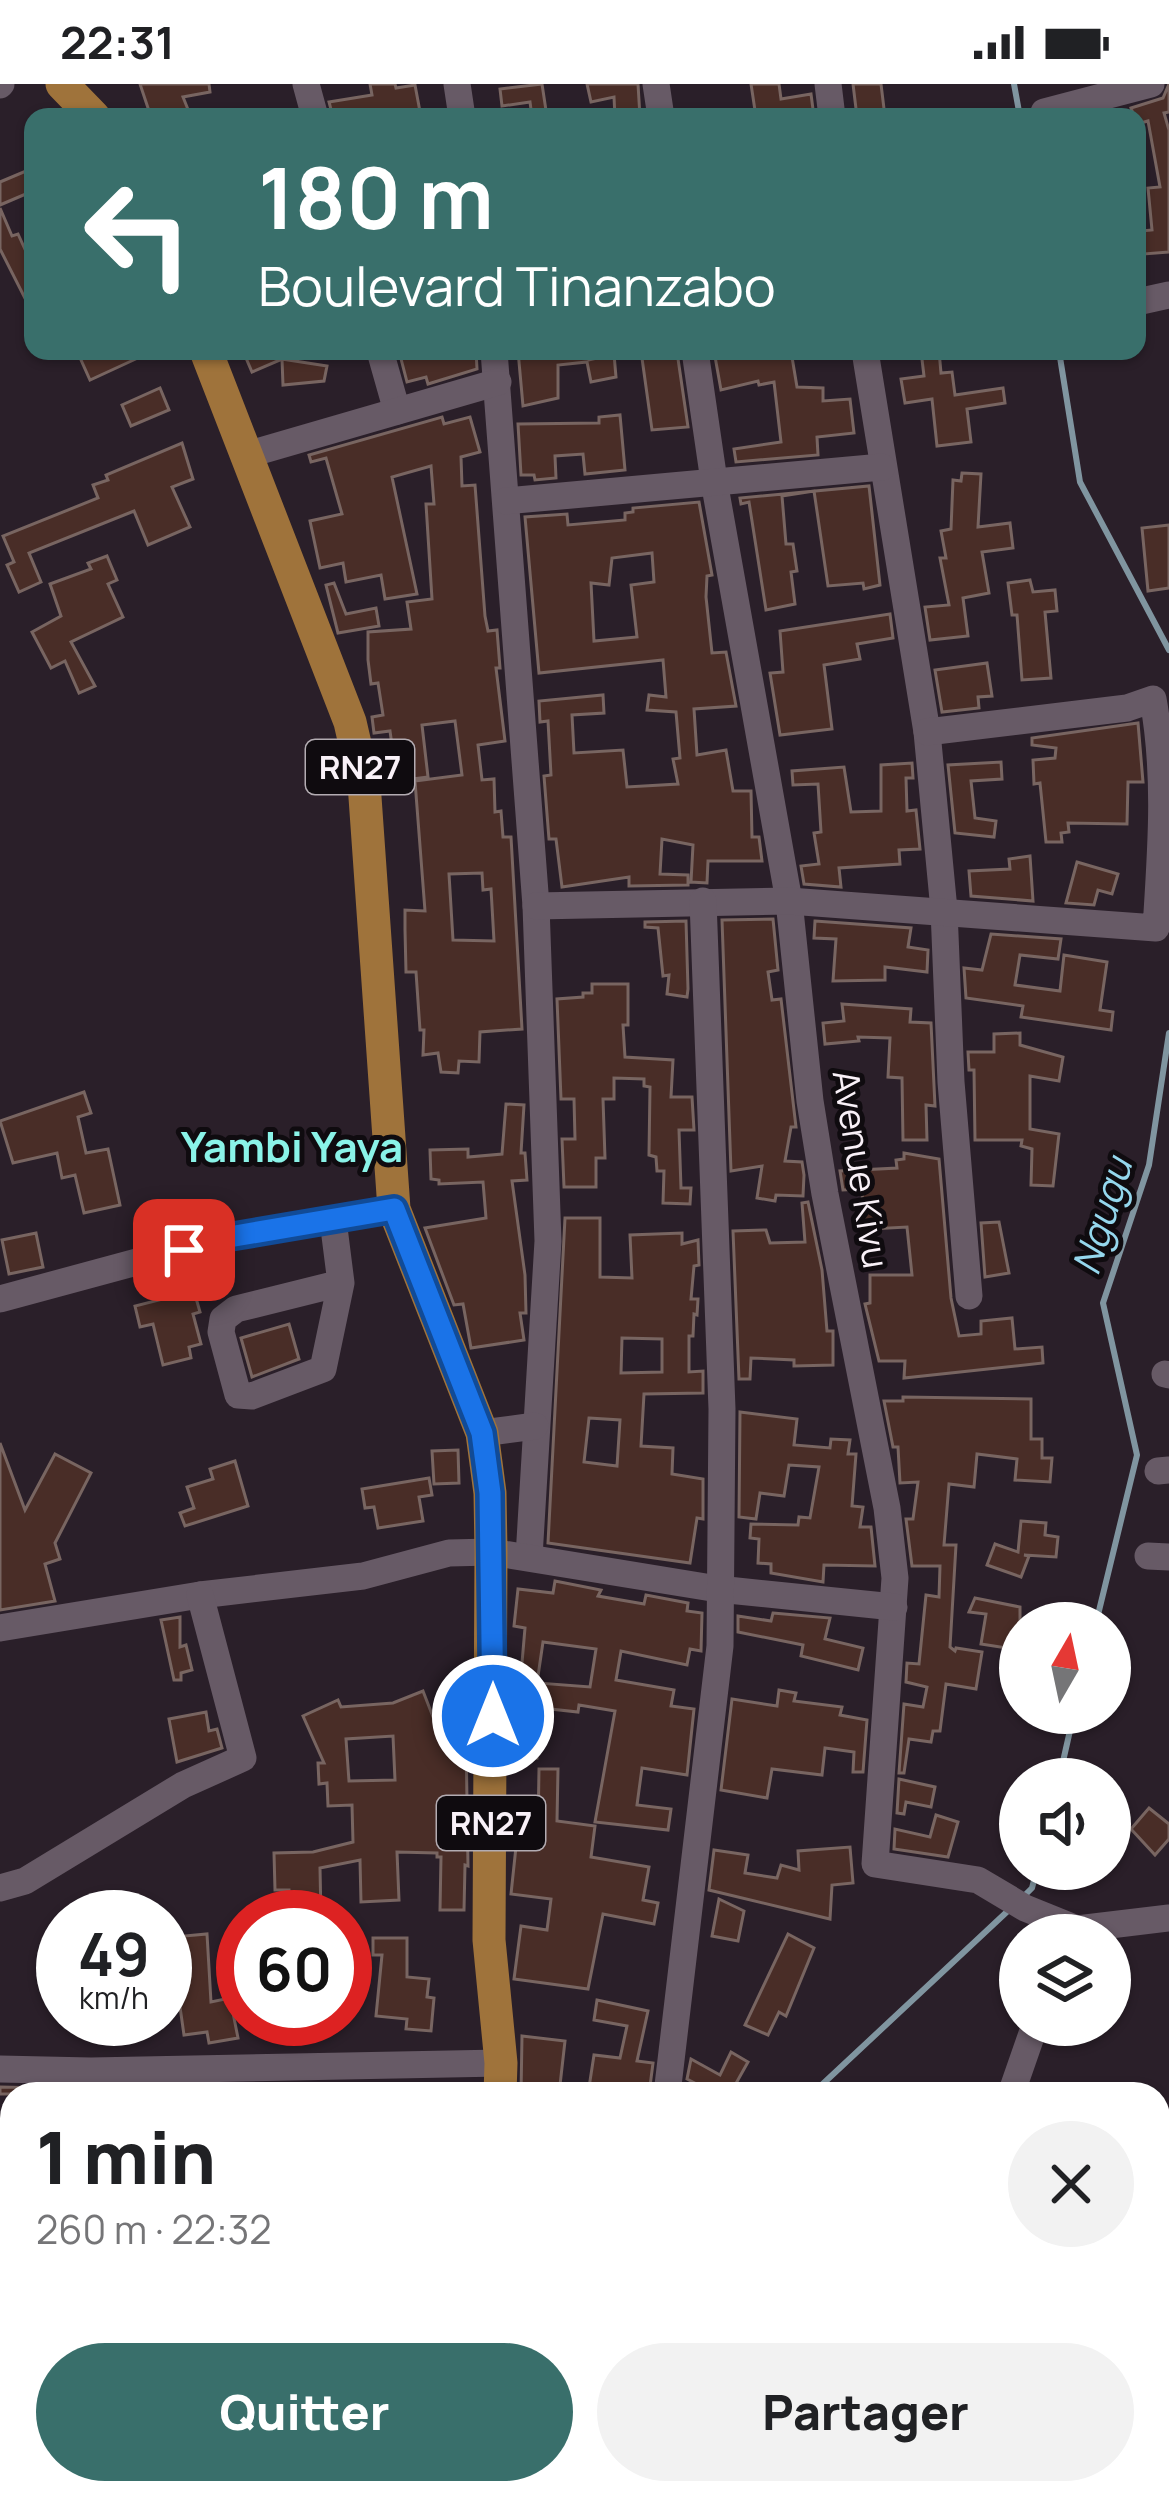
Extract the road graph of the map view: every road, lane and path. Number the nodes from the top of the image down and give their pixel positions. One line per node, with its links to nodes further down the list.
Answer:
1 (62, 84): 3 (main road)
2 (1151, 84): 4 (street)
3 (87, 108)
4 (1059, 108)
5 (209, 360): 12 (main road, RN27)
6 (383, 360): 11 (street)
7 (495, 360): 10 (street)
8 (696, 360): 14 (street, Avenue Kivu)
9 (867, 360): 13 (street)
10 (498, 382): 11 (street); 15 (street)
11 (397, 411): 12 (street)
12 (246, 455): 21 (main road, RN27)
13 (882, 467): 14 (street); 16 (street)
14 (714, 481): 15 (street); 18 (street, Avenue Kivu)
15 (506, 501): 19 (street)
16 (927, 732): 20 (street); 20 (street)
17 (703, 901): 18 (street); 19 (street); 30 (street)
18 (789, 902): 20 (street); 32 (street, Avenue Kivu)
19 (536, 906): 26 (street)
20 (944, 910): 24 (street)
21 (394, 1209): 22 (street); 27 (main road, RN27)
22 (333, 1220): 23 (street); 25 (street)
23 (341, 1283): 23 (street)
24 (969, 1296)
25 (0, 1299)
26 (535, 1426): 27 (street); 29 (street)
27 (482, 1433): 28 (main road, RN27)
28 (491, 1552): 29 (street); 31 (street); 40 (main road, RN27)
29 (529, 1557): 30 (street)
30 (718, 1589): 32 (street); 42 (street)
31 (200, 1595): 33 (street); 34 (street)
32 (894, 1607): 35 (street, Avenue Kivu)
33 (0, 1628)
34 (0, 1888)
35 (1039, 1914)
36 (1169, 1918): 37 (street)
37 (1131, 1924)
38 (1028, 2046): 43 (street)
39 (0, 2068): 41 (street)
40 (500, 2079): 41 (street)
41 (91, 2082)
42 (668, 2082)
43 (1015, 2082)

